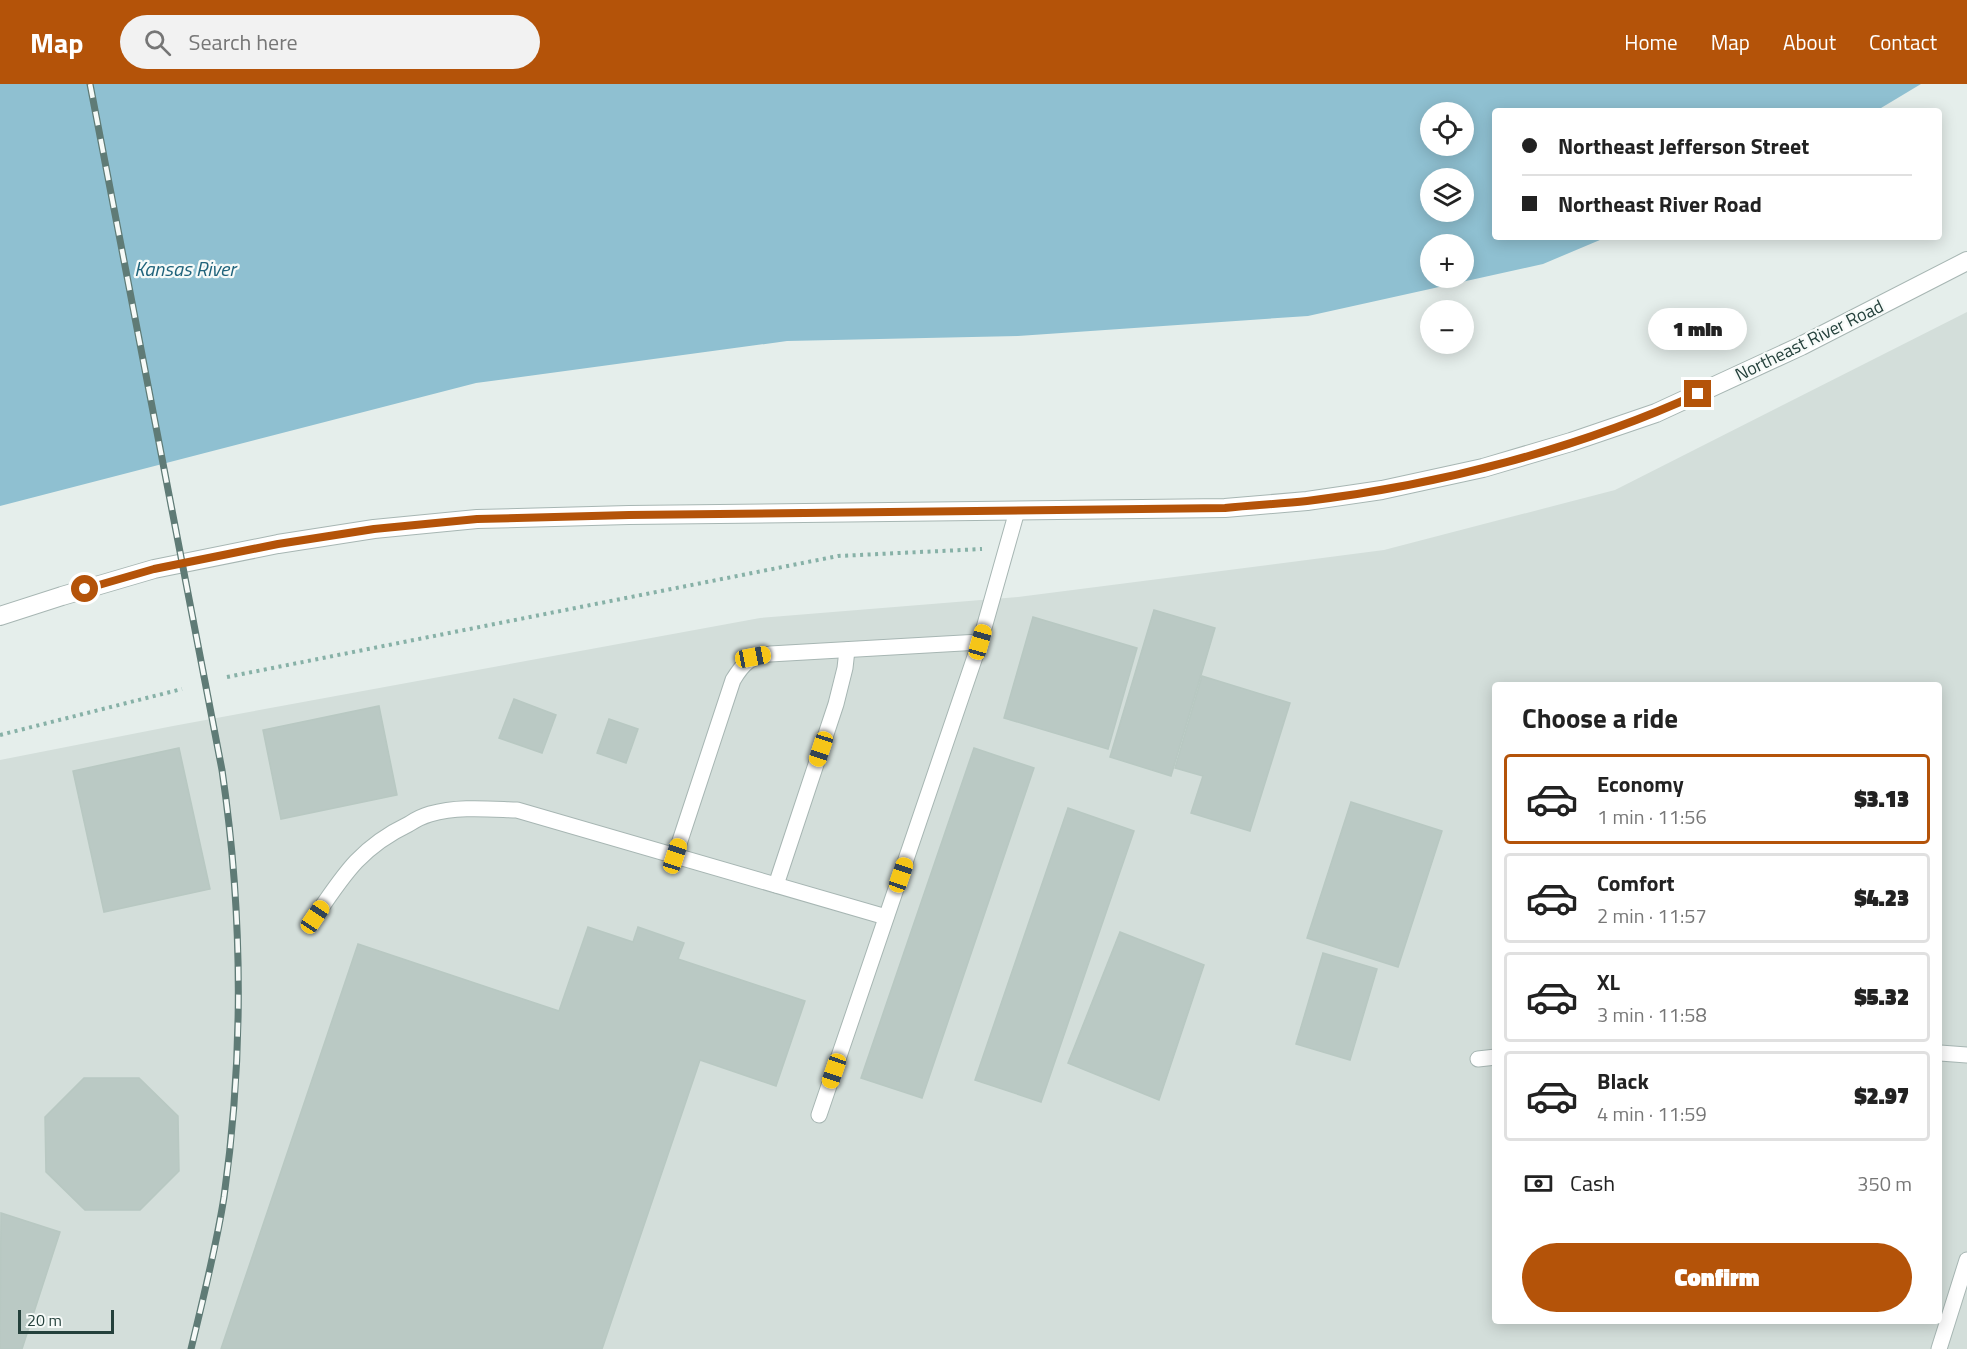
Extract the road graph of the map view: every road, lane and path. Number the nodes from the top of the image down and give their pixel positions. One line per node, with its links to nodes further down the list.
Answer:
1 (1967, 261): 2 (street, Northeast River Road)
2 (1017, 511): 3 (lane); 4 (street, Northeast River Road)
3 (1007, 547): 5 (lane); 7 (path)
4 (0, 616)
5 (980, 642): 6 (lane); 13 (lane)
6 (847, 650): 10 (lane); 11 (lane)
7 (227, 677)
8 (182, 689): 9 (path)
9 (0, 735)
10 (675, 856): 11 (lane); 12 (lane)
11 (776, 885): 13 (lane)
12 (315, 917)
13 (886, 917): 18 (lane)
14 (1942, 1053): 15 (lane)
15 (1967, 1055)
16 (1492, 1057): 17 (lane)
17 (1478, 1059)
18 (819, 1115)
19 (1967, 1260): 20 (lane)
20 (1939, 1349)

